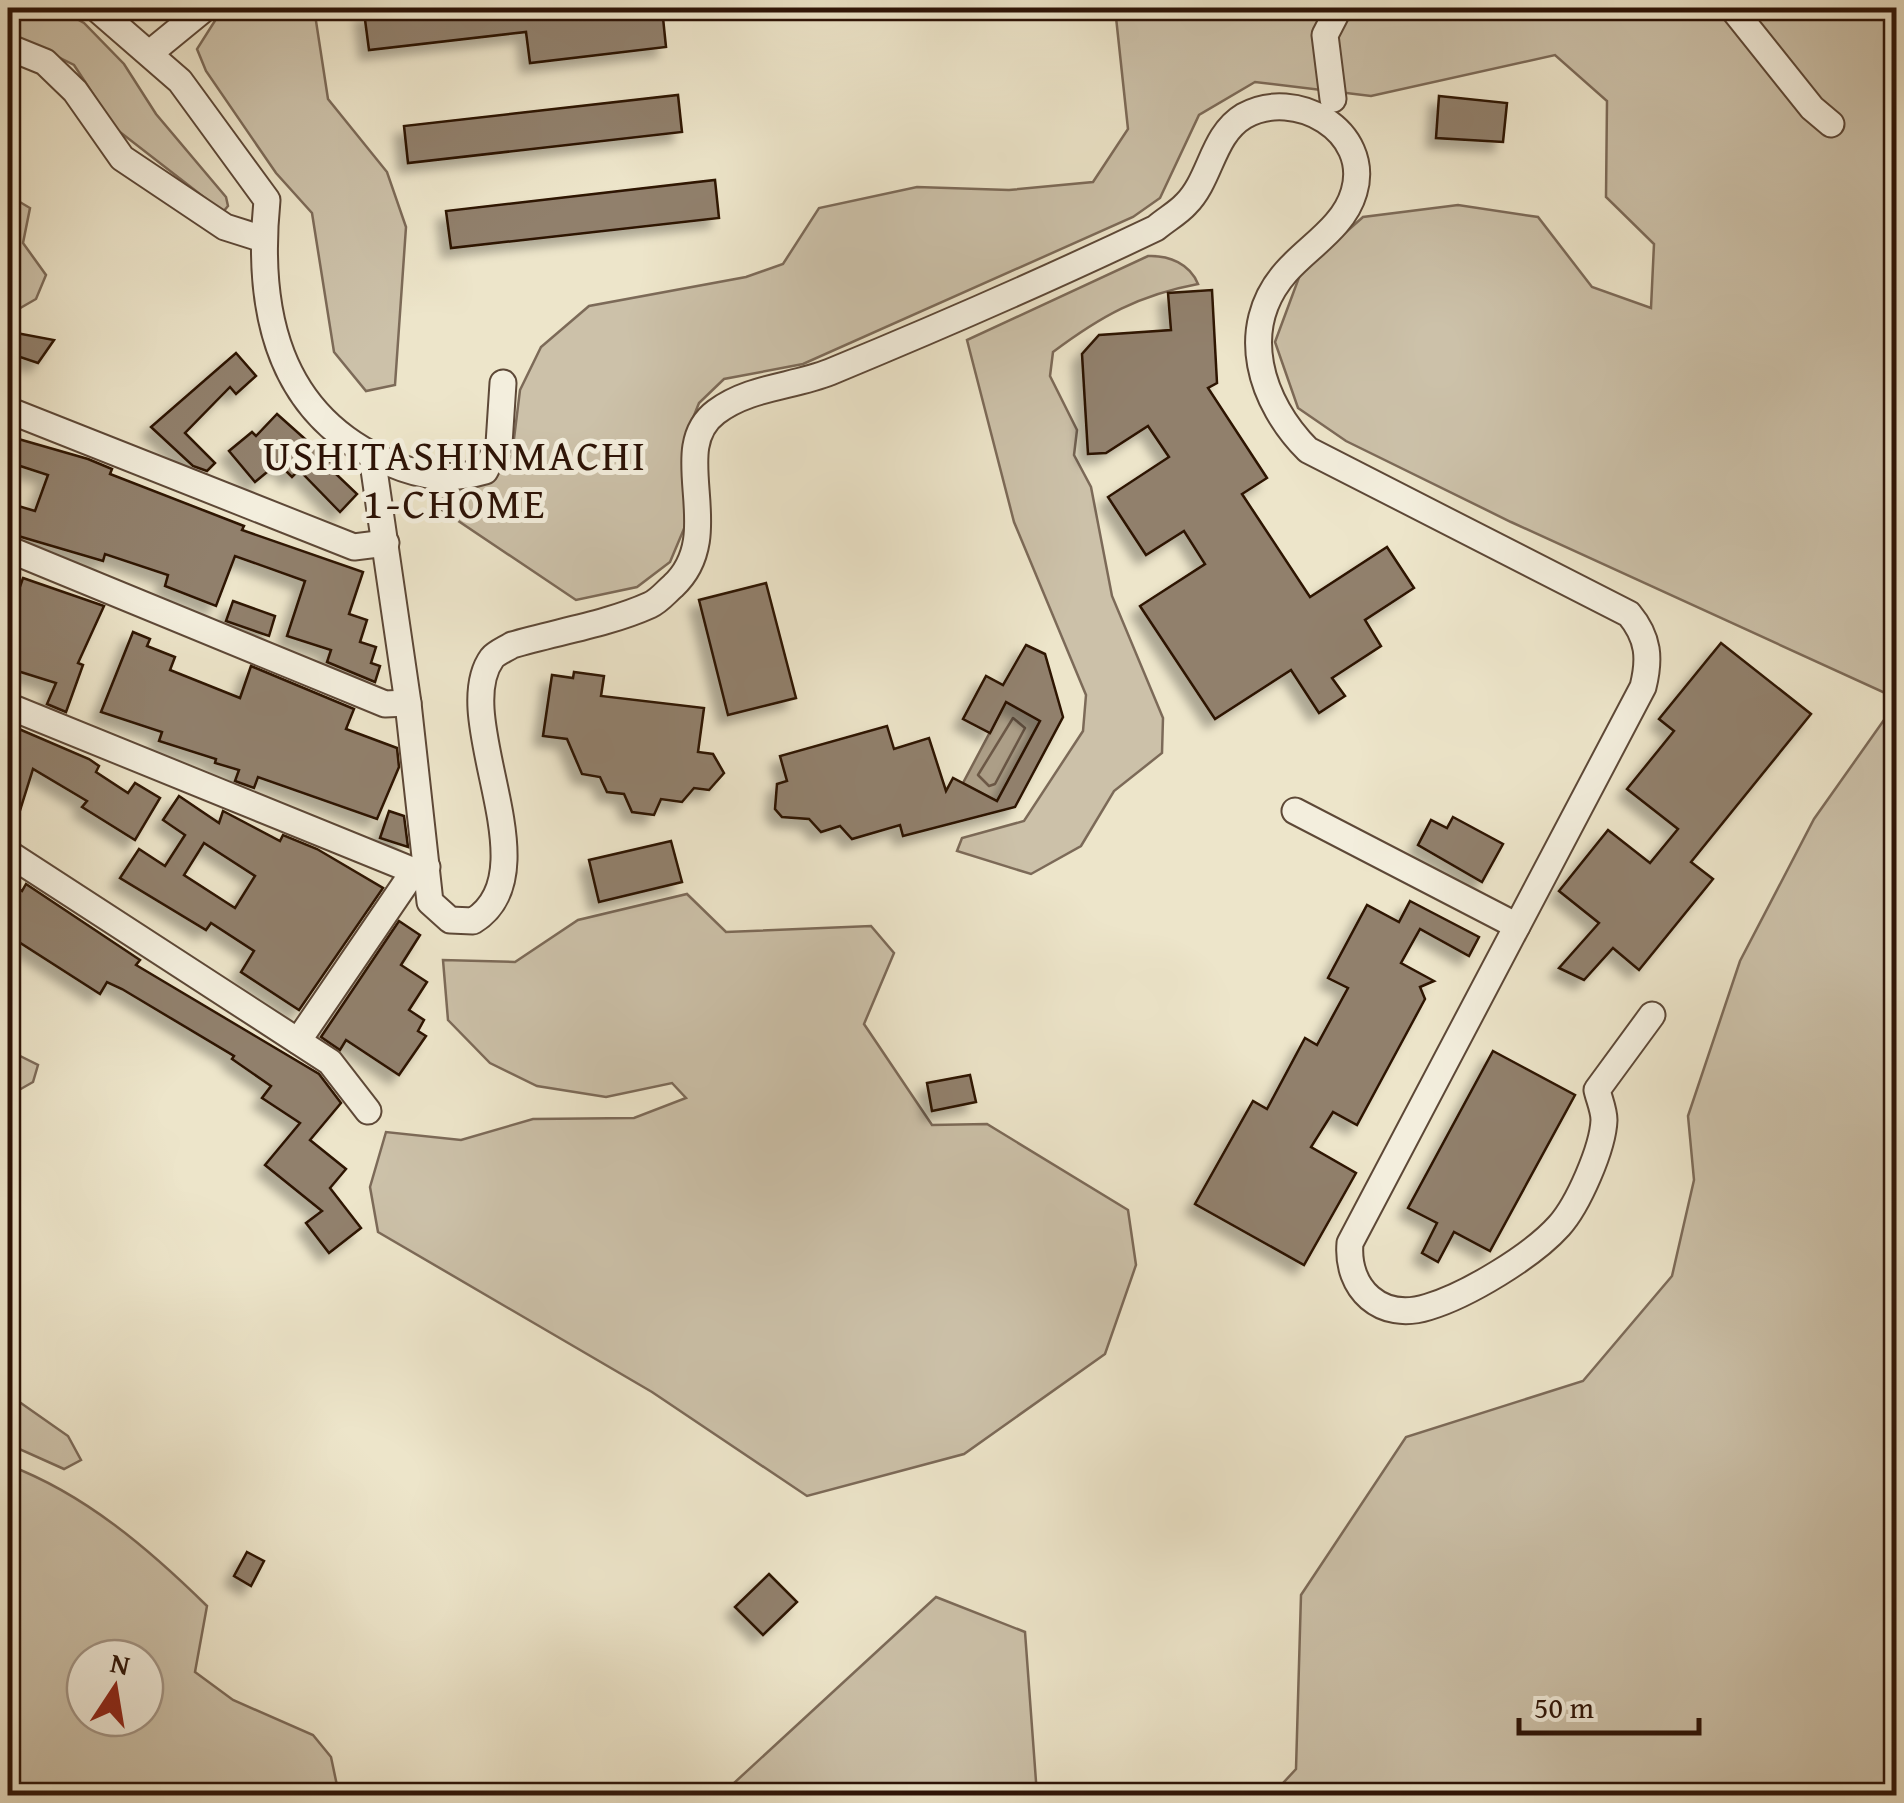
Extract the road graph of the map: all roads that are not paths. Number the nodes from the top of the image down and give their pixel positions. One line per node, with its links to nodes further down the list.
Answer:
1 (96, 8): 6 (street)
2 (206, 8): 6 (street)
3 (1339, 8): 7 (street)
4 (1732, 8): 8 (street)
5 (8, 47): 9 (street)
6 (150, 53): 9 (street)
7 (1333, 99)
8 (1831, 124)
9 (263, 239): 12 (street)
10 (503, 383): 12 (street)
11 (8, 410): 13 (street)
12 (372, 456): 13 (street)
13 (386, 543): 15 (street)
14 (8, 549): 15 (street)
15 (408, 703): 19 (street)
16 (8, 706): 19 (street)
17 (1294, 810): 20 (street)
18 (8, 853): 22 (street)
19 (421, 869): 20 (street); 22 (street)
20 (1517, 926): 21 (street)
21 (1652, 1015)
22 (298, 1041): 23 (street)
23 (368, 1111)

